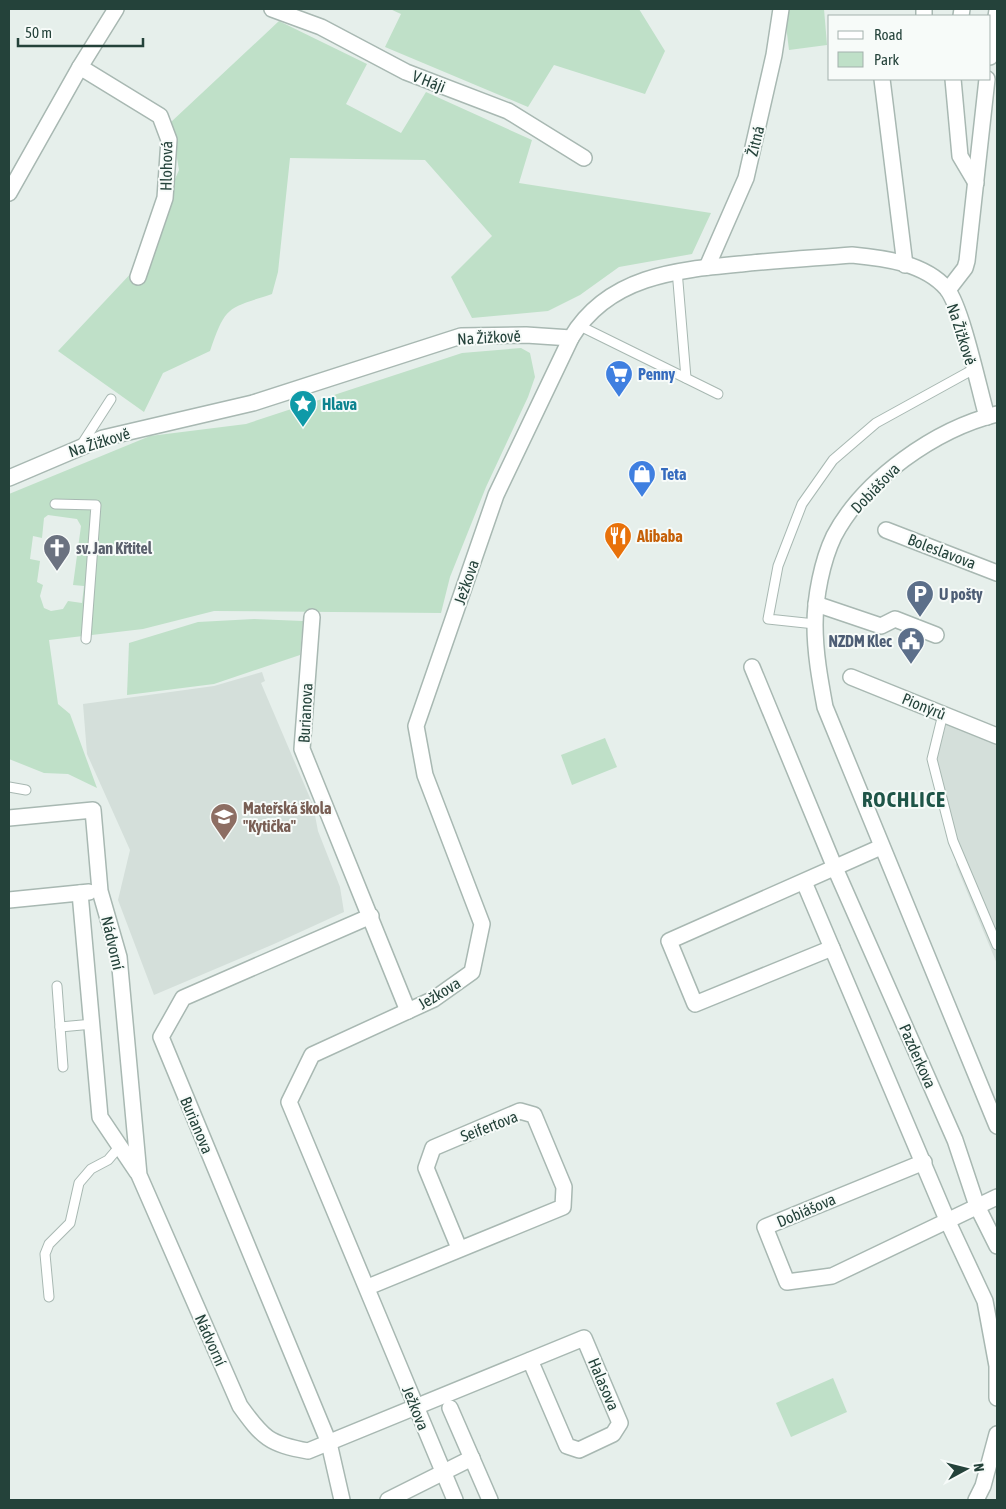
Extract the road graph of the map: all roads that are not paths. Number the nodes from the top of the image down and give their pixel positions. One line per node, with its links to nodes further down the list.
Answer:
1 (116, 9): 6 (street)
2 (272, 9): 10 (street, V Háji)
3 (781, 9): 14 (street, Žitná)
4 (997, 10): 5 (street)
5 (991, 50)
6 (80, 67): 12 (street); 16 (street, Hlohová)
7 (882, 80): 13 (street)
8 (953, 80): 11 (street)
9 (987, 80): 11 (street)
10 (584, 158)
11 (976, 183): 17 (street)
12 (9, 194)
13 (905, 264): 14 (street, Na Žižkově); 17 (street, Na Žižkově)
14 (707, 267): 15 (street, Na Žižkově)
15 (677, 270): 18 (street, Na Žižkově); 20 (lane)
16 (138, 277)
17 (948, 290): 19 (street, Na Žižkově)
18 (575, 332): 20 (lane); 24 (street, Na Žižkově); 51 (street, Ježkova)
19 (974, 369): 23 (street, Na Žižkově); 31 (lane)
20 (686, 378): 21 (lane)
21 (718, 394)
22 (111, 399): 24 (lane)
23 (992, 415): 29 (street, Dobiášova)
24 (79, 447): 25 (street, Na Žižkově)
25 (9, 478)
26 (55, 504): 33 (lane)
27 (886, 530): 28 (street, Boleslavova)
28 (997, 573)
29 (816, 604): 31 (street, Dobiášova); 32 (street)
30 (312, 616): 47 (street, Burianova)
31 (815, 624): 41 (street, Dobiášova)
32 (936, 635)
33 (86, 639)
34 (752, 667): 42 (street, Pazderkova)
35 (851, 677): 36 (street, Pionýrů)
36 (943, 714): 37 (street, Pionýrů); 48 (lane)
37 (997, 736)
38 (9, 787): 39 (lane)
39 (26, 790)
40 (9, 818): 44 (street, Nádvorní)
41 (881, 847): 42 (street); 55 (street, Dobiášova)
42 (835, 868): 43 (street); 60 (street, Pazderkova)
43 (804, 882): 49 (street); 49 (street)
44 (100, 891): 45 (street); 58 (street, Nádvorní)
45 (80, 893): 46 (street); 52 (street, Nádvorní)
46 (9, 900)
47 (371, 916): 51 (street, Burianova); 71 (street, Burianova)
48 (997, 945)
49 (832, 948): 57 (street)
50 (57, 986): 53 (lane)
51 (408, 1011): 64 (street, Ježkova)
52 (92, 1024): 53 (lane); 56 (street, Nádvorní)
53 (60, 1027): 54 (lane)
54 (63, 1067)
55 (997, 1126)
56 (120, 1146): 58 (street, Nádvorní); 65 (lane)
57 (924, 1162): 61 (street); 61 (street, Dobiášova)
58 (139, 1175): 71 (street, Nádvorní)
59 (997, 1197): 60 (street, Dobiášova)
60 (978, 1206): 61 (street, Dobiášova); 62 (street, Pazderkova)
61 (948, 1222): 67 (street)
62 (997, 1246)
63 (459, 1248): 63 (street, Seifertova); 64 (street, Seifertova)
64 (368, 1287): 68 (street, Ježkova)
65 (48, 1296)
66 (530, 1360): 66 (street, Halasova); 68 (street, Halasova)
67 (997, 1398)
68 (416, 1408): 71 (street); 73 (street, Ježkova)
69 (450, 1408): 72 (street, Ježkova)
70 (997, 1434): 78 (street)
71 (329, 1443): 74 (street, Burianova)
72 (472, 1458): 73 (street); 77 (street, Ježkova)
73 (443, 1473): 75 (street); 76 (street, Ježkova)
74 (342, 1500)
75 (388, 1500)
76 (455, 1500)
77 (490, 1500)
78 (976, 1500)

